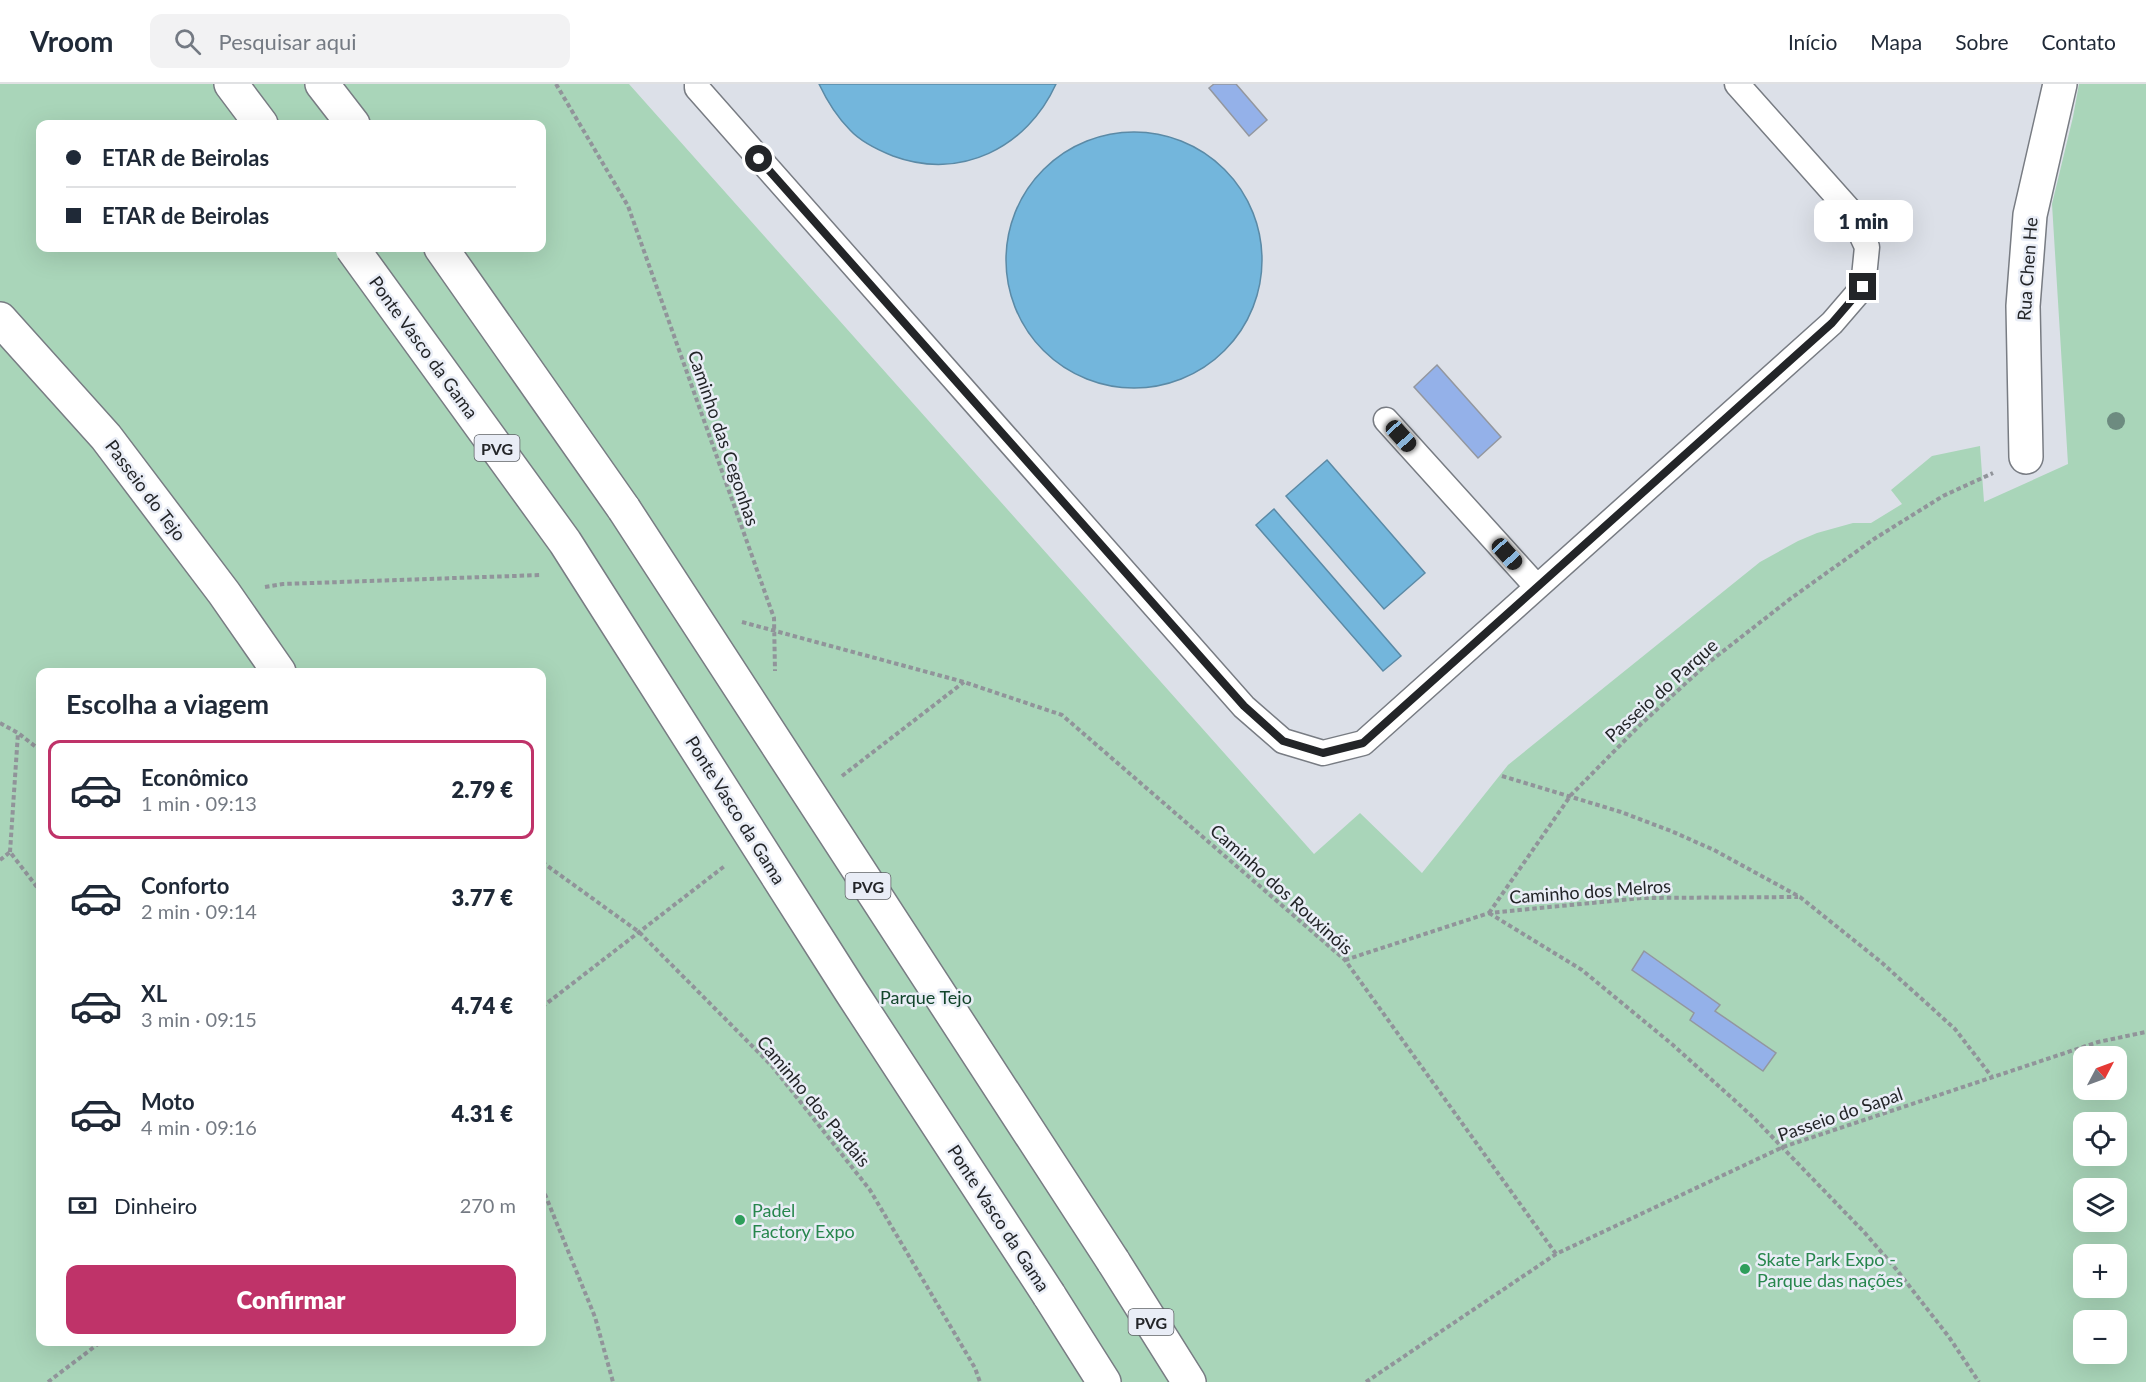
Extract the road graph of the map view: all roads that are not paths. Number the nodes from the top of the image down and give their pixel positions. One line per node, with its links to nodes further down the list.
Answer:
1 (231, 84): 6 (main road)
2 (322, 84): 7 (main road)
3 (697, 84): 13 (lane)
4 (1737, 84): 13 (lane)
5 (2060, 84): 12 (main road, Rua Chen He)
6 (258, 120)
7 (350, 120)
8 (355, 252): 15 (main road, Ponte Vasco da Gama / PVG, bridge)
9 (444, 252): 16 (main road, PVG, bridge)
10 (0, 319): 14 (main road, Passeio do Tejo)
11 (1386, 420): 13 (lane)
12 (2026, 457)
13 (1537, 587)
14 (276, 668)
15 (1104, 1382)
16 (1189, 1382)

